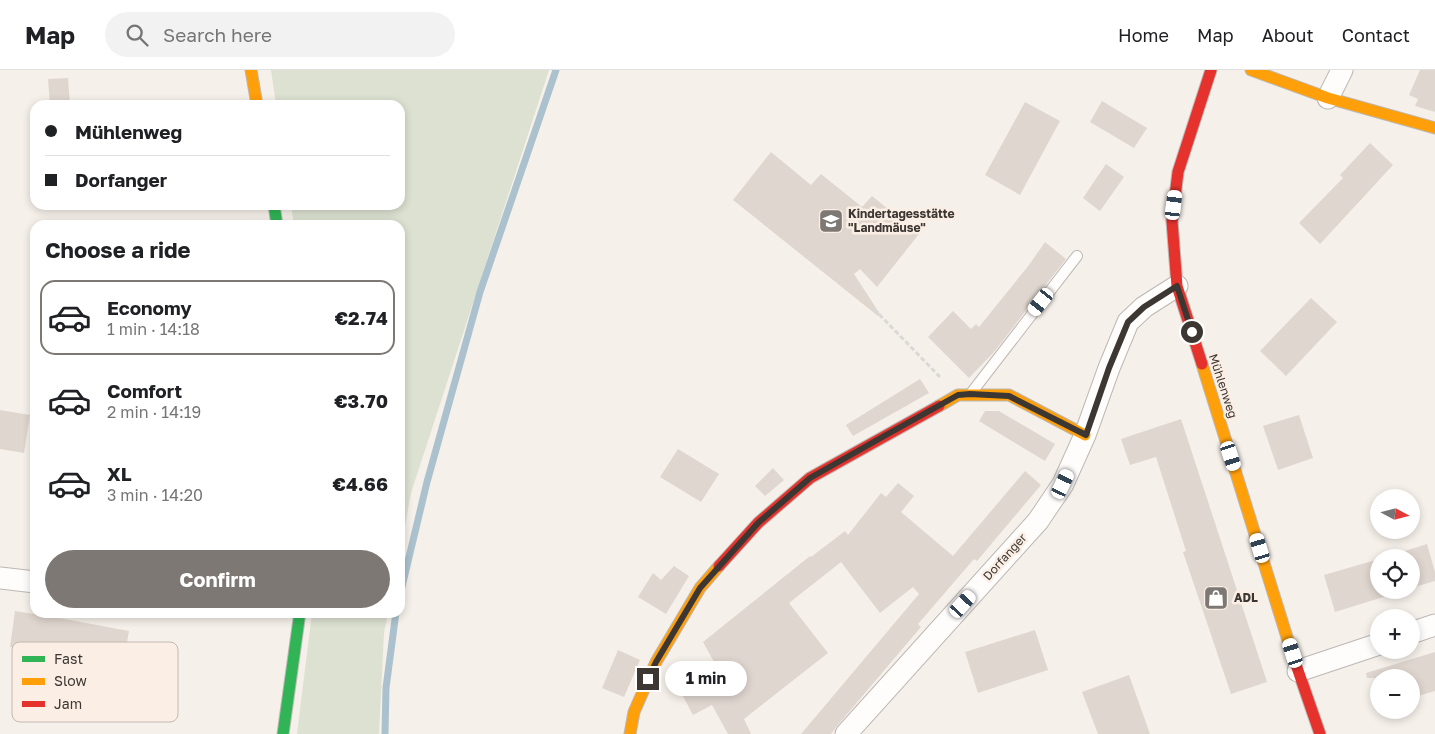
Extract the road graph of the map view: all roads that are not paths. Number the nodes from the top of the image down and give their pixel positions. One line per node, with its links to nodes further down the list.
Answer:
1 (251, 70): 6 (street)
2 (1211, 70): 9 (street, Mühlenweg)
3 (1251, 70): 5 (street)
4 (1342, 70): 5 (street)
5 (1328, 98): 7 (street)
6 (256, 100)
7 (1435, 128)
8 (1076, 256): 10 (lane)
9 (1177, 286): 11 (street, Dorfanger); 18 (street, Mühlenweg)
10 (964, 395): 11 (street); 20 (street)
11 (1086, 435): 21 (street, Dorfanger)
12 (0, 578): 13 (street)
13 (30, 581)
14 (299, 618): 19 (street)
15 (1435, 625): 16 (street)
16 (1420, 630)
17 (1370, 647): 18 (street)
18 (1298, 671): 22 (street, Mühlenweg)
19 (283, 734)
20 (630, 734)
21 (846, 734)
22 (1320, 734)

